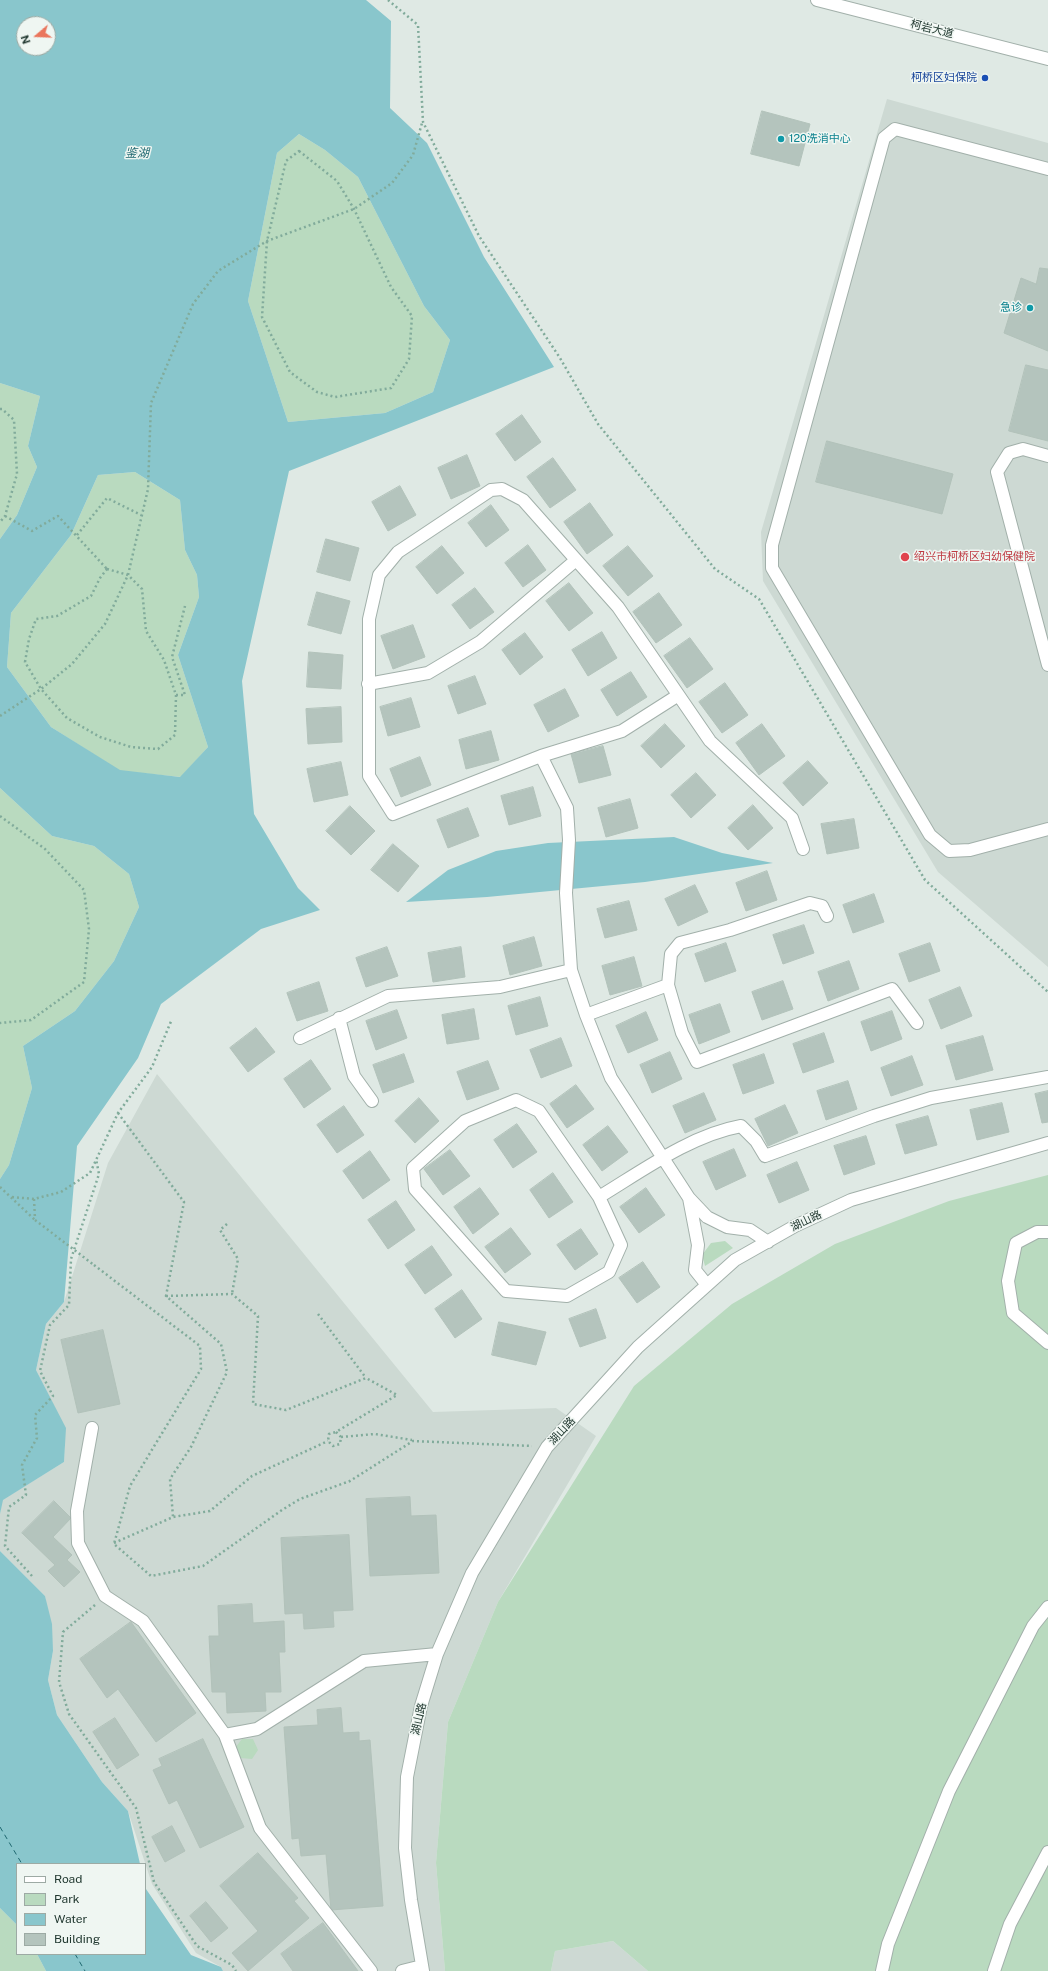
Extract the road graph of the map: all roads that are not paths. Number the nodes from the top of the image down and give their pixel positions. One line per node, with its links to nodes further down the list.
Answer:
1 (817, 0): 2 (street, 柯岩大道)
2 (1048, 59)
3 (1048, 169): 10 (street)
4 (1048, 456): 6 (street)
5 (576, 560): 7 (street); 7 (street); 8 (street)
6 (1048, 665)
7 (368, 684): 9 (street)
8 (677, 696): 9 (street); 11 (street)
9 (541, 756): 13 (street)
10 (1048, 829)
11 (803, 849)
12 (827, 916): 14 (street)
13 (571, 970): 15 (street); 16 (street)
14 (668, 985): 15 (street); 17 (street)
15 (586, 1015): 22 (street)
16 (339, 1018): 18 (street); 20 (street)
17 (917, 1023)
18 (300, 1038)
19 (1048, 1077): 22 (street)
20 (372, 1101)
21 (1048, 1143): 26 (street, 湖山路)
22 (663, 1158): 23 (street); 24 (street)
23 (599, 1197): 23 (street)
24 (689, 1198): 26 (street); 27 (street)
25 (1048, 1232): 28 (street)
26 (768, 1242): 27 (street, 湖山路)
27 (707, 1285): 31 (street, 湖山路)
28 (1048, 1343)
29 (92, 1428): 32 (street)
30 (1048, 1607): 37 (street)
31 (437, 1654): 32 (street); 34 (street, 湖山路)
32 (225, 1735): 35 (street)
33 (1048, 1852): 38 (street)
34 (422, 1969): 36 (street)
35 (371, 1971)
36 (402, 1971)
37 (882, 1971)
38 (994, 1971)

